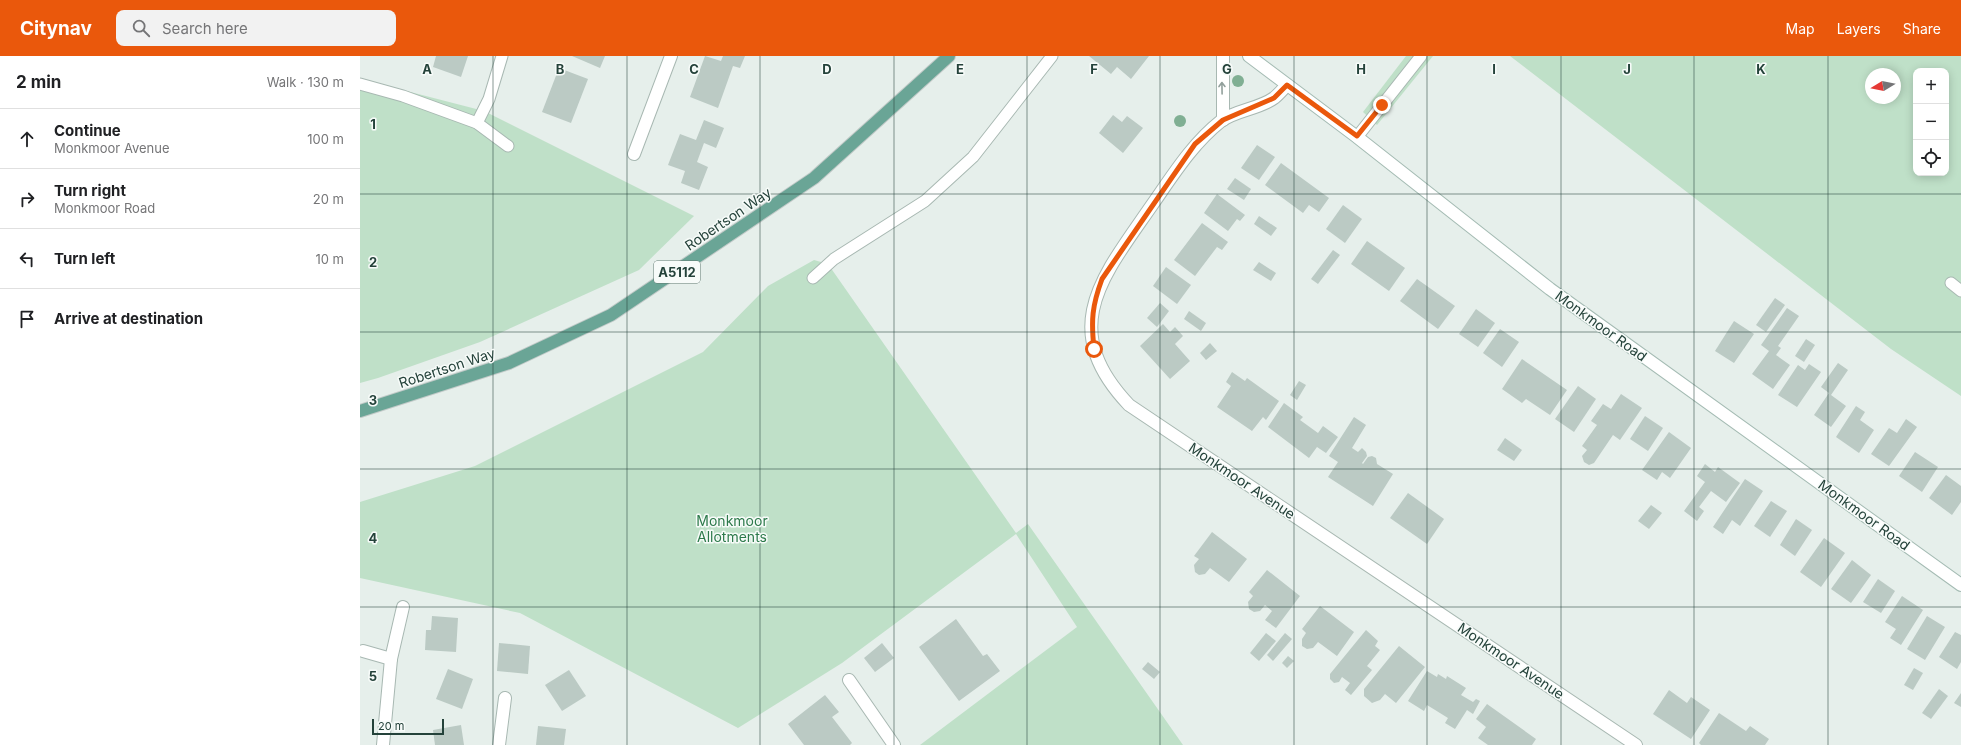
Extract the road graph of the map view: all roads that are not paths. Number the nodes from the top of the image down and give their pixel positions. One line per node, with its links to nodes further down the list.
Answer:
1 (502, 56): 11 (lane)
2 (671, 56): 14 (street)
3 (949, 56): 18 (main road, Robertson Way / A5112)
4 (1052, 56): 15 (lane)
5 (1222, 56): 10 (street, one-way to 5)
6 (1249, 56): 9 (street, Monkmoor Road)
7 (1421, 56): 12 (lane)
8 (360, 84): 11 (lane)
9 (1287, 85): 10 (street, Monkmoor Avenue); 12 (street, Monkmoor Road)
10 (1223, 120): 28 (street, Monkmoor Avenue)
11 (477, 123): 13 (lane)
12 (1357, 136): 19 (street, Monkmoor Road)
13 (508, 146)
14 (634, 154)
15 (813, 278)
16 (1951, 284): 17 (lane)
17 (1961, 291)
18 (360, 411)
19 (1961, 585)
20 (403, 607): 22 (street)
21 (363, 651): 22 (street)
22 (392, 659): 25 (street)
23 (849, 680): 27 (street)
24 (505, 698): 26 (street)
25 (383, 745)
26 (499, 745)
27 (894, 745)
28 (1636, 745)

